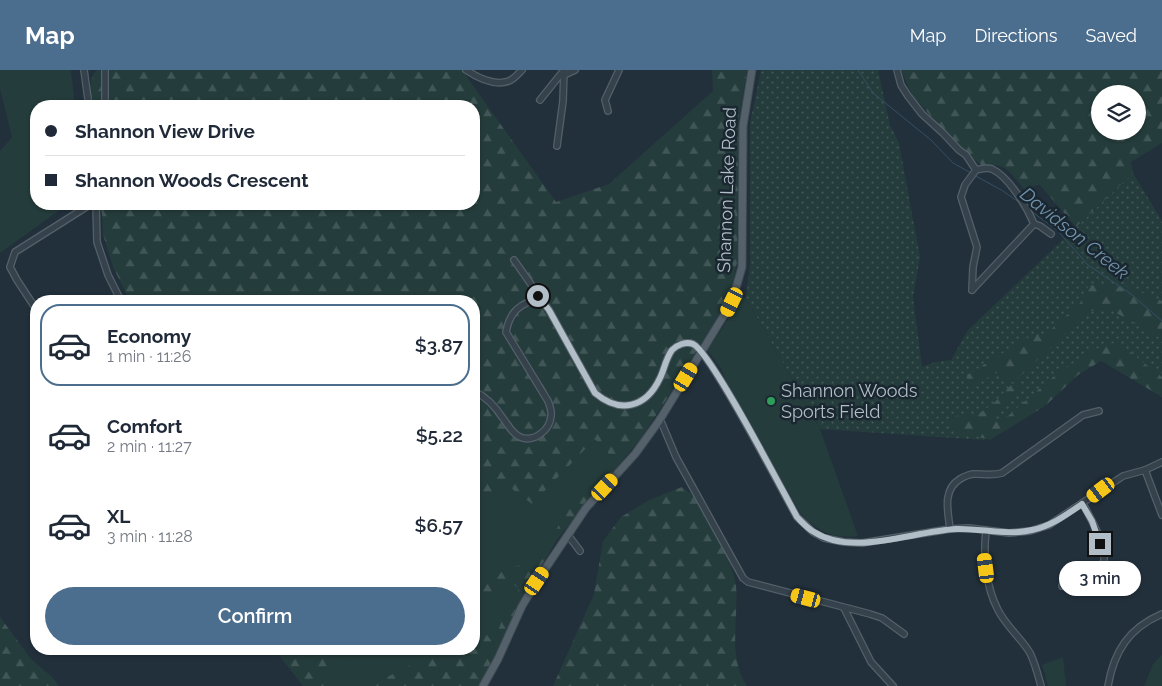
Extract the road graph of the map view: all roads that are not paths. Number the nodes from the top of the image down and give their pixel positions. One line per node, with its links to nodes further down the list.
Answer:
1 (84, 70): 10 (street)
2 (105, 70): 11 (street)
3 (466, 70): 4 (street)
4 (522, 70)
5 (575, 70): 9 (street)
6 (619, 70): 13 (street)
7 (752, 70): 24 (main road, Shannon Lake Road)
8 (897, 70): 15 (street)
9 (564, 72): 12 (street); 14 (street)
10 (88, 100)
11 (105, 100)
12 (540, 100)
13 (608, 111)
14 (557, 146)
15 (976, 170): 18 (street); 18 (street)
16 (82, 210): 23 (street)
17 (96, 210): 21 (street)
18 (1034, 224): 19 (street)
19 (1051, 234)
20 (514, 260): 22 (street)
21 (118, 295)
22 (538, 296): 24 (street); 25 (street)
23 (30, 300)
24 (701, 353): 27 (main road, Shannon Lake Road); 32 (street)
25 (480, 394)
26 (1099, 411): 32 (street)
27 (660, 418): 34 (main road, Shannon Lake Road); 37 (street)
28 (1162, 462): 29 (street)
29 (1145, 470): 30 (street); 31 (street)
30 (1082, 504): 33 (street); 36 (street)
31 (1162, 515)
32 (950, 529): 33 (street)
33 (986, 531): 42 (street)
34 (568, 535): 35 (street); 40 (main road, Shannon Lake Road)
35 (580, 551)
36 (1062, 586)
37 (844, 608): 39 (street); 41 (street)
38 (1162, 614): 43 (street)
39 (904, 634)
40 (482, 686)
41 (893, 686)
42 (1041, 686)
43 (1108, 686)

